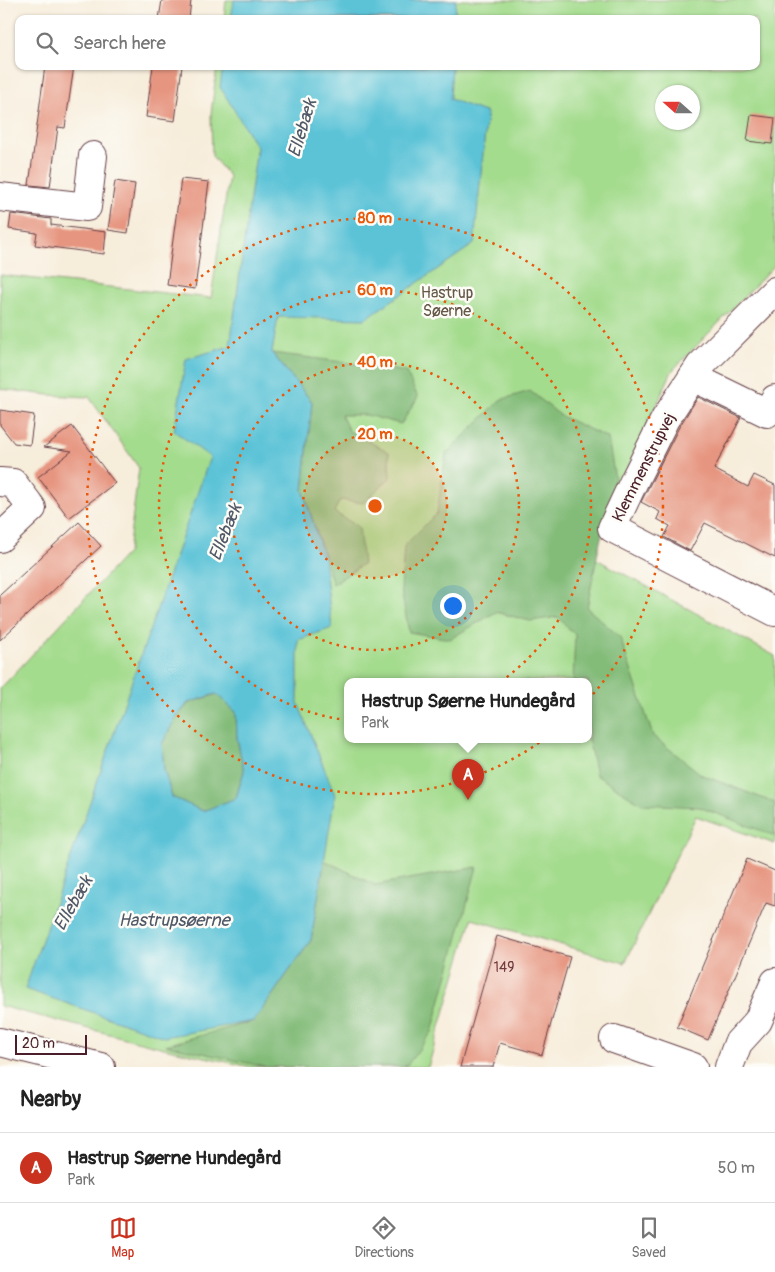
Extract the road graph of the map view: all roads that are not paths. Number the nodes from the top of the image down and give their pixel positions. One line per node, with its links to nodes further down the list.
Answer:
1 (93, 156): 2 (street)
2 (0, 197)
3 (775, 291): 4 (street, Klemmenstrupvej)
4 (693, 377): 5 (street); 8 (street, Klemmenstrupvej)
5 (775, 399)
6 (0, 482): 7 (street)
7 (0, 538)
8 (775, 612)
9 (775, 982): 14 (street)
10 (614, 1039): 13 (street)
11 (0, 1042): 12 (street)
12 (101, 1067)
13 (693, 1067)
14 (729, 1067)

